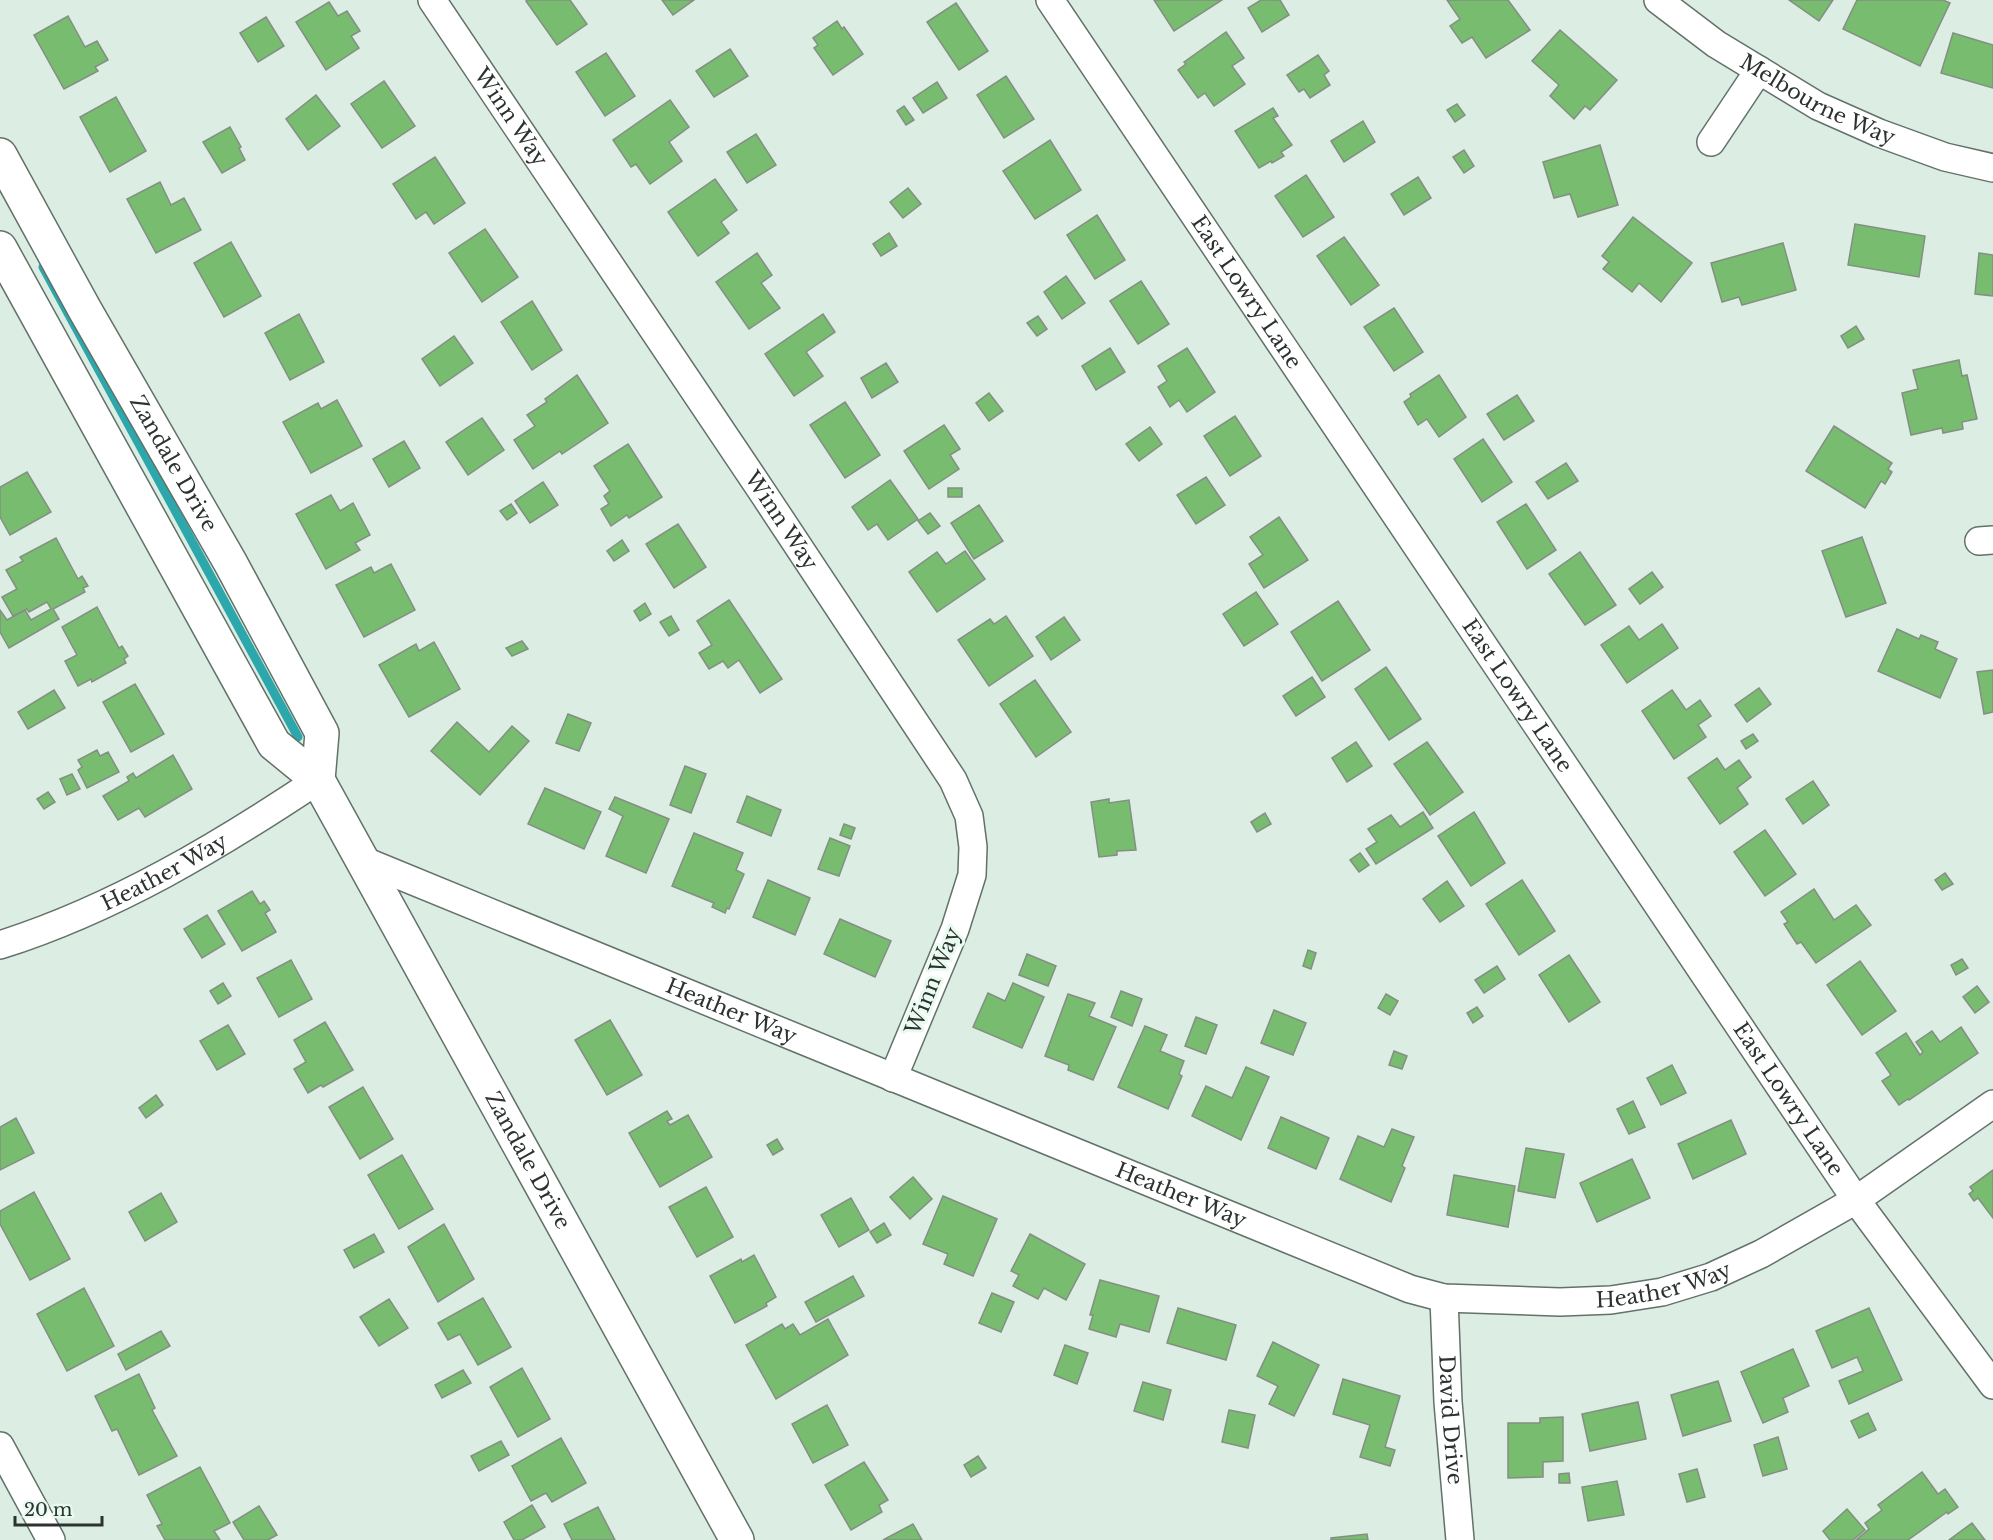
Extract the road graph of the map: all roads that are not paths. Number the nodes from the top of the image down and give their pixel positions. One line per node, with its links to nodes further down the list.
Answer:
1 (432, 0): 12 (street, Winn Way)
2 (1050, 0): 14 (street, East Lowry Lane)
3 (1658, 0): 4 (street, Melbourne Way)
4 (1759, 70): 5 (street); 7 (street, Melbourne Way)
5 (1711, 142)
6 (0, 155): 9 (street, Zandale Drive)
7 (1993, 168)
8 (0, 248): 9 (street, Zandale Drive)
9 (318, 780): 10 (street, Zandale Drive); 11 (street, Heather Way)
10 (362, 861): 12 (street, Heather Way); 19 (street, Zandale Drive)
11 (0, 945)
12 (893, 1078): 15 (street, Heather Way)
13 (1993, 1104): 14 (street, Heather Way)
14 (1856, 1200): 15 (street, Heather Way); 16 (street, East Lowry Lane)
15 (1444, 1298): 20 (street, David Drive)
16 (1993, 1385)
17 (0, 1446): 18 (street)
18 (51, 1540)
19 (737, 1540)
20 (1460, 1540)

